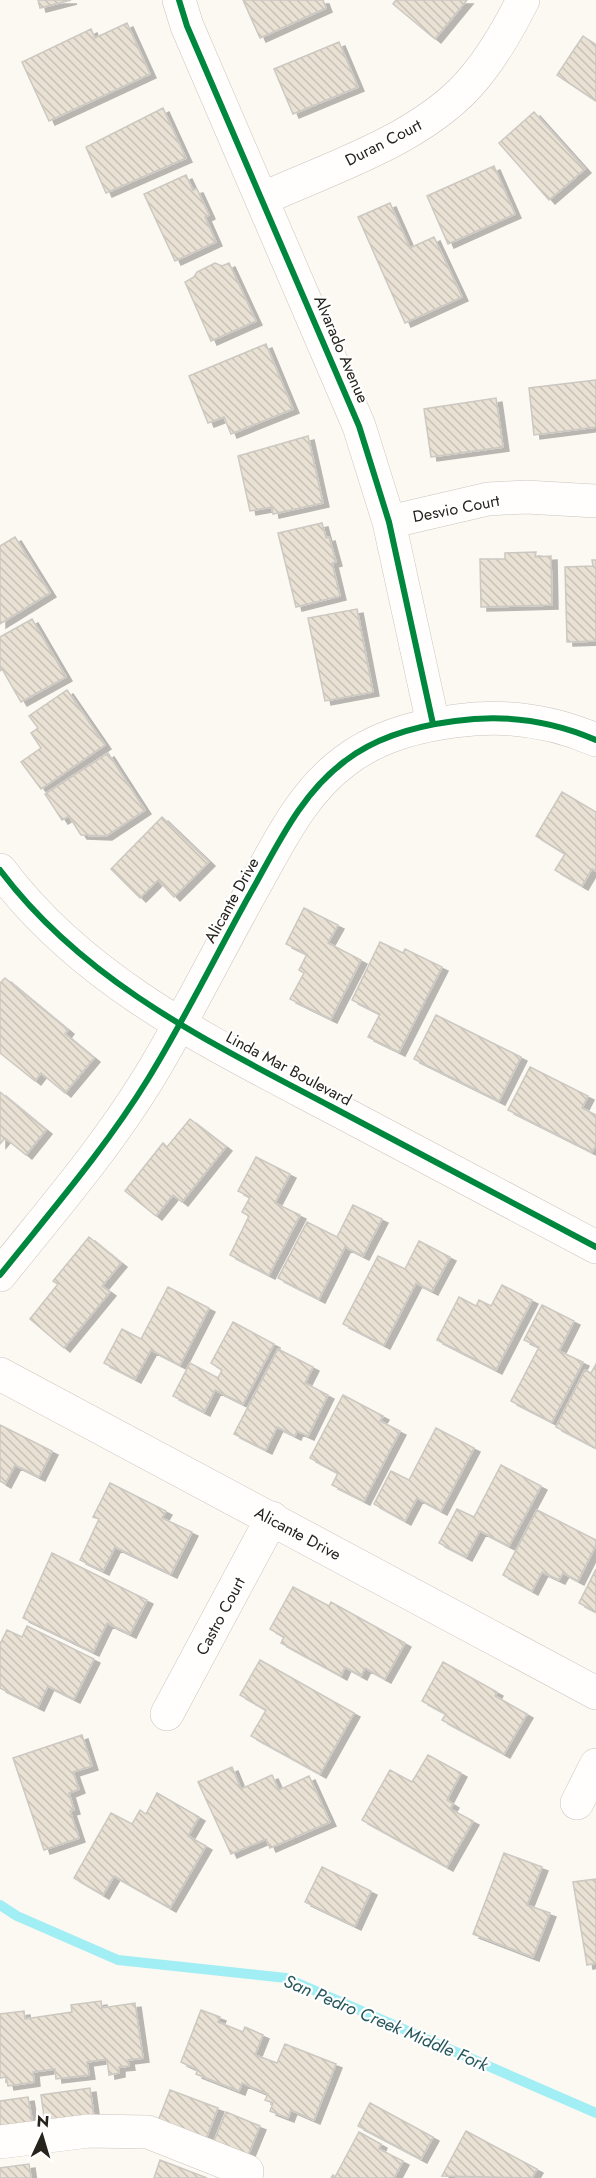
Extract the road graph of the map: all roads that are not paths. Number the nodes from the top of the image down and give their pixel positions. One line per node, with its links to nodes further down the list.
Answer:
1 (179, 0): 3 (street, Alvarado Avenue)
2 (523, 0): 3 (street, Duran Court)
3 (262, 199): 5 (street, Alvarado Avenue)
4 (596, 501): 5 (street, Desvio Court)
5 (389, 522): 6 (street, Alvarado Avenue)
6 (433, 724): 7 (street, Alicante Drive); 9 (street, Alicante Drive)
7 (596, 740)
8 (0, 870): 9 (street, Linda Mar Boulevard)
9 (179, 1023): 10 (street, Linda Mar Boulevard); 11 (street, Alicante Drive)
10 (596, 1247)
11 (0, 1275)
12 (0, 1374): 13 (street, Alicante Drive)
13 (272, 1518): 14 (street, Alicante Drive); 15 (street, Castro Court)
14 (596, 1693)
15 (167, 1714)
16 (596, 1765): 17 (street)
17 (577, 1803)
18 (0, 2142): 19 (street)
19 (246, 2178)

